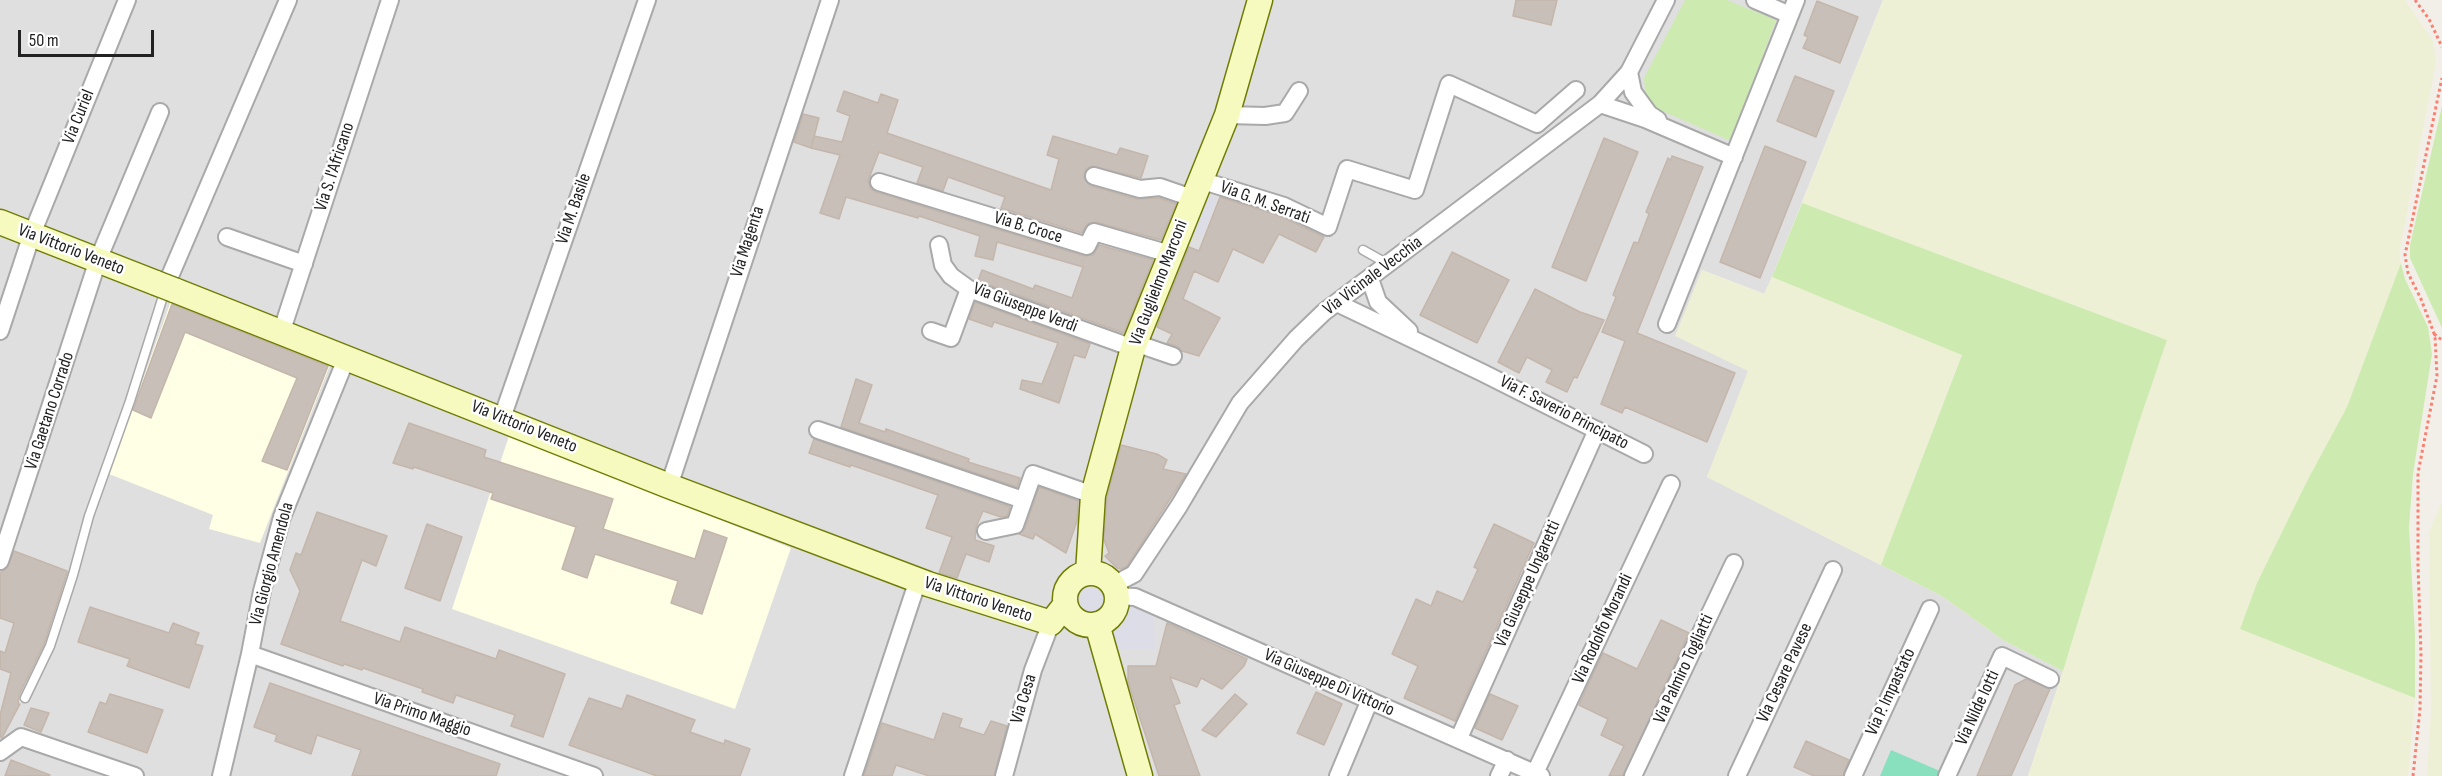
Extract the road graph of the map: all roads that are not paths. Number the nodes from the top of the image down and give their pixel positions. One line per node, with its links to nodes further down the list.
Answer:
1 (127, 0): 22 (street, Via Curiel)
2 (288, 0): 31 (street)
3 (390, 0): 28 (street, Via S. l'Africano)
4 (647, 0): 42 (street, Via M. Basile)
5 (830, 0): 47 (street, Via Magenta)
6 (1260, 0): 15 (street, Via Guglielmo Marconi)
7 (1665, 0): 10 (street, Via Vicinale Vecchia)
8 (1755, 0): 9 (street)
9 (1793, 7): 17 (street)
10 (1629, 72): 13 (street, Via Vicinale Vecchia); 16 (street)
11 (1299, 90): 15 (street)
12 (1576, 90): 20 (street, Via G. M. Serrati)
13 (1600, 104): 16 (street); 29 (street, Via Vicinale Vecchia)
14 (160, 112): 27 (street, Via Gaetano Corrado)
15 (1227, 115): 20 (street, Via Guglielmo Marconi)
16 (1683, 134): 17 (street)
17 (1734, 157): 34 (street)
18 (1094, 176): 20 (street, Via G. M. Serrati)
19 (879, 182): 26 (street, Via B. Croce)
20 (1196, 189): 26 (street, Via Guglielmo Marconi)
21 (0, 222): 22 (street, Via Vittorio Veneto)
22 (32, 234): 27 (street, Via Vittorio Veneto); 35 (street, Via Curiel)
23 (227, 237): 28 (street)
24 (939, 245): 32 (street, Via Giuseppe Verdi)
25 (1363, 250): 29 (lane)
26 (1170, 254): 38 (street, Via Guglielmo Marconi)
27 (98, 260): 31 (street, Via Vittorio Veneto); 51 (street, Via Gaetano Corrado)
28 (304, 264): 37 (street, Via S. l'Africano)
29 (1389, 264): 30 (street, Via Vicinale Vecchia)
30 (1370, 279): 33 (street, Via Vicinale Vecchia); 41 (street)
31 (167, 283): 37 (street, Via Vittorio Veneto); 62 (lane)
32 (969, 288): 36 (street); 38 (street, Via Giuseppe Verdi)
33 (1337, 303): 41 (street); 56 (street, Via Vicinale Vecchia)
34 (1667, 324)
35 (0, 331)
36 (931, 331)
37 (281, 333): 40 (street, Via Vittorio Veneto)
38 (1134, 345): 39 (street, Via Giuseppe Verdi); 48 (street, Via Guglielmo Marconi)
39 (1173, 356)
40 (346, 359): 42 (street, Via Vittorio Veneto); 60 (street, Via Giorgio Amendola)
41 (1483, 373): 44 (street, Via F. Saverio Principato)
42 (502, 418): 47 (street, Via Vittorio Veneto)
43 (818, 430): 49 (street)
44 (1597, 430): 45 (street, Via F. Saverio Principato); 64 (street, Via Giuseppe Ungaretti)
45 (1644, 454)
46 (1671, 484): 67 (street, Via Rodolfo Morandi)
47 (669, 486): 55 (street, Via Vittorio Veneto)
48 (1093, 495): 49 (street); 54 (street, Via Guglielmo Marconi)
49 (1023, 500): 50 (street)
50 (986, 531)
51 (0, 561)
52 (1734, 563): 76 (street, Via Palmiro Togliatti)
53 (1833, 570): 77 (street, Via Cesare Pavese)
54 (1088, 573): 56 (street); 58 (street)
55 (918, 580): 58 (street, Via Vittorio Veneto); 71 (street)
56 (1114, 591): 59 (street); 63 (street, Via Giuseppe Di Vittorio)
57 (1930, 609): 78 (street, Via P. Impastato)
58 (1058, 614): 59 (street); 72 (street, Via Cesa)
59 (1097, 624): 73 (street)
60 (250, 654): 69 (street, Via Giorgio Amendola); 70 (street, Via Primo Maggio)
61 (2050, 679): 79 (street, Via Nilde Iotti)
62 (26, 698)
63 (1369, 702): 64 (street, Via Giuseppe Di Vittorio); 74 (street)
64 (1459, 738): 66 (street, Via Giuseppe Di Vittorio)
65 (0, 752): 68 (street)
66 (1507, 760): 67 (street, Via Giuseppe Di Vittorio); 75 (street)
67 (1538, 774)
68 (135, 776)
69 (221, 776)
70 (594, 776)
71 (853, 776)
72 (1004, 776)
73 (1140, 776)
74 (1338, 776)
75 (1499, 776)
76 (1633, 776)
77 (1737, 776)
78 (1852, 776)
79 (1947, 776)

